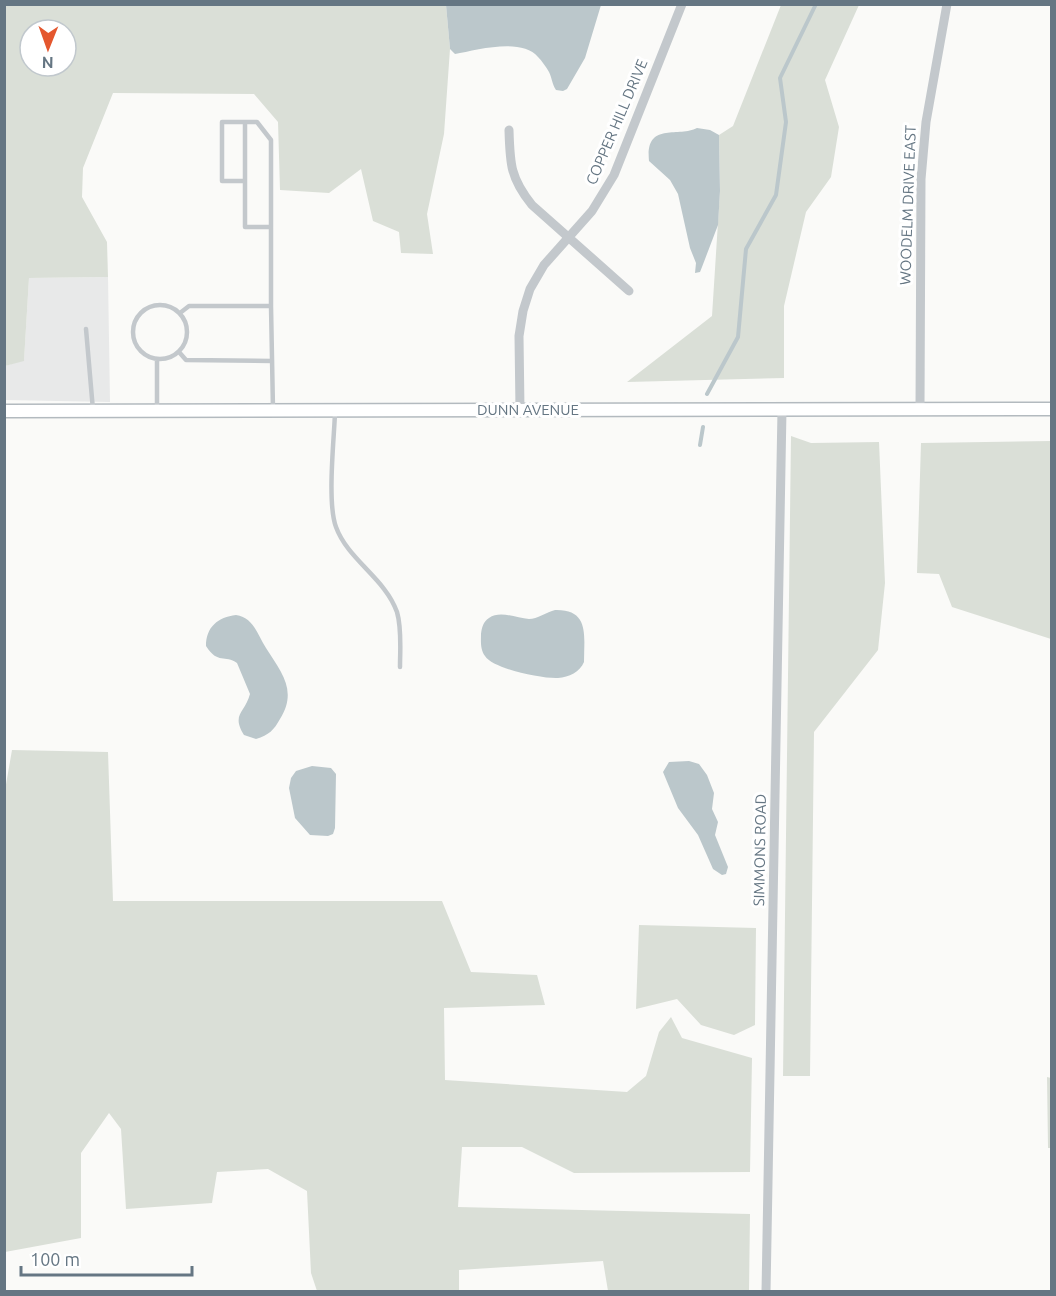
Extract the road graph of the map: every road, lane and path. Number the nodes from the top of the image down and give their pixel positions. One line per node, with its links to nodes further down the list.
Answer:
1 (682, 4): 7 (street, COPPER HILL DRIVE)
2 (947, 4): 15 (street, WOODELM DRIVE EAST)
3 (245, 122): 5 (lane); 5 (lane); 6 (lane)
4 (509, 130): 7 (street)
5 (245, 181): 6 (lane)
6 (271, 227): 9 (lane)
7 (568, 237): 8 (street); 19 (street, COPPER HILL DRIVE)
8 (629, 291)
9 (272, 306): 10 (lane); 14 (lane)
10 (180, 313): 12 (lane); 13 (lane)
11 (86, 328): 22 (lane)
12 (179, 352): 13 (lane); 14 (lane)
13 (157, 358): 23 (lane)
14 (272, 361): 17 (lane)
15 (920, 409): 16 (main road, DUNN AVENUE); 20 (main road, DUNN AVENUE)
16 (1052, 409)
17 (273, 410): 18 (main road, DUNN AVENUE); 23 (main road, DUNN AVENUE)
18 (335, 410): 19 (main road, DUNN AVENUE); 24 (lane)
19 (520, 410): 20 (main road, DUNN AVENUE)
20 (782, 410): 25 (street, SIMMONS ROAD)
21 (4, 411): 22 (main road, DUNN AVENUE)
22 (93, 411): 23 (main road, DUNN AVENUE)
23 (157, 411)
24 (400, 667)
25 (766, 1292)

